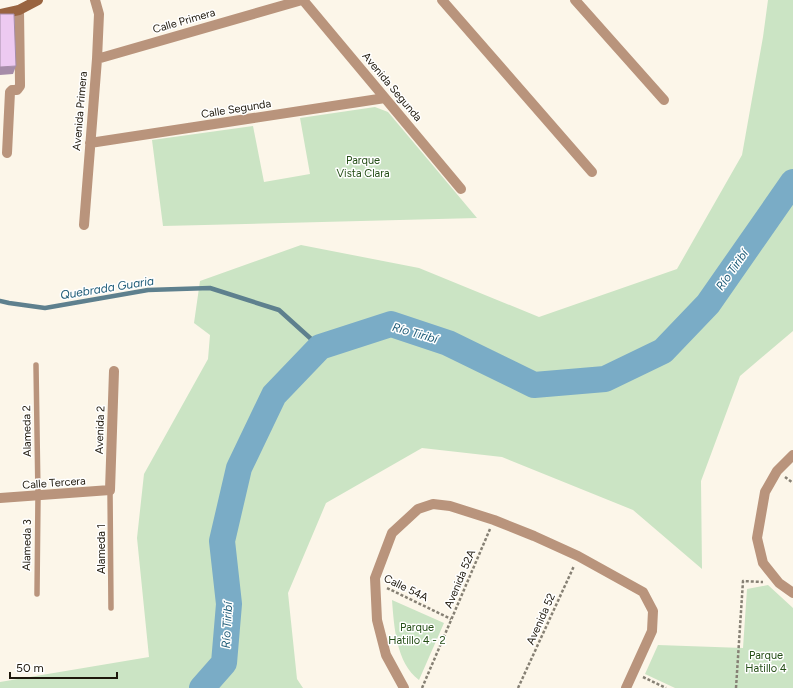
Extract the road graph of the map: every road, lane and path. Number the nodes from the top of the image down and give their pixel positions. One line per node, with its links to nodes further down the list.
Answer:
1 (38, 0): 6 (street)
2 (96, 0): 8 (street, Avenida Primera)
3 (302, 0): 8 (street, Calle Primera); 9 (street, Avenida Segunda)
4 (442, 0): 13 (street)
5 (575, 0): 10 (street)
6 (19, 10): 7 (street); 12 (street)
7 (0, 14)
8 (97, 59): 11 (street, Avenida Primera)
9 (385, 98): 11 (street, Calle Segunda); 14 (street, Avenida Segunda)
10 (664, 100)
11 (90, 143): 15 (street, Avenida Primera)
12 (7, 153)
13 (592, 172)
14 (461, 190)
15 (84, 225)
16 (36, 365): 20 (lane, Alameda 2)
17 (114, 371): 19 (street, Avenida 2)
18 (793, 455): 26 (street)
19 (110, 490): 20 (street, Calle Tercera); 28 (lane, Alameda 1)
20 (38, 496): 21 (street, Calle Tercera); 27 (lane, Alameda 3)
21 (0, 498)
22 (494, 520): 23 (street); 25 (street); 29 (path, Avenida 52A)
23 (578, 556): 30 (street); 33 (path, Avenida 52)
24 (743, 581): 36 (path)
25 (375, 583): 29 (path, Calle 54A); 31 (street)
26 (793, 593)
27 (37, 594)
28 (111, 608)
29 (451, 619): 32 (path, Avenida 52A)
30 (634, 673): 34 (street); 35 (path)
31 (404, 688)
32 (422, 688)
33 (518, 688)
34 (626, 688)
35 (666, 688)
36 (736, 688)

